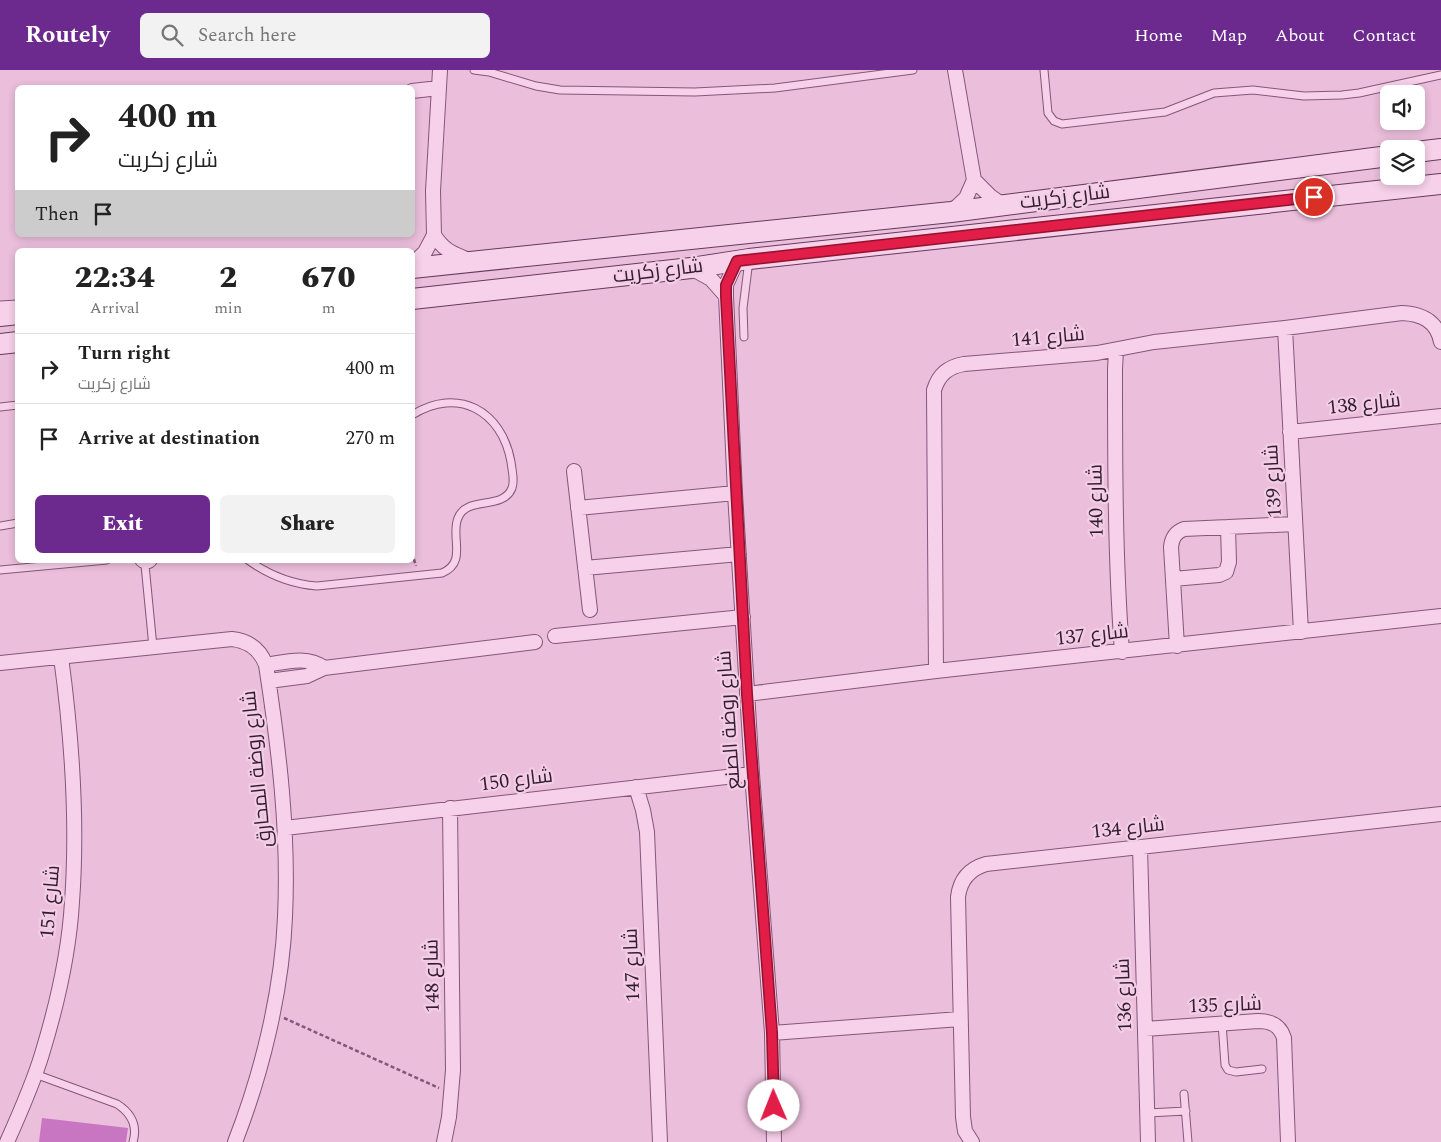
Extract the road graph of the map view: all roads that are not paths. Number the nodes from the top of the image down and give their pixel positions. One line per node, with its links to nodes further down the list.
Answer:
1 (440, 70): 7 (street)
2 (474, 70): 3 (lane)
3 (913, 70)
4 (955, 70): 12 (street)
5 (1044, 70): 6 (lane)
6 (1441, 75)
7 (439, 88): 8 (street); 16 (street)
8 (415, 91)
9 (1441, 149): 10 (street)
10 (1425, 151)
11 (1380, 157): 14 (street, شارع زكريت)
12 (974, 180): 14 (street); 15 (street)
13 (1441, 184): 17 (street, شارع زكريت)
14 (1003, 204): 15 (street, شارع زكريت)
15 (951, 212): 18 (street, شارع زكريت)
16 (434, 235): 18 (street); 19 (street)
17 (743, 260): 21 (street, شارع زكريت); 22 (street, شارع روضة الصنع); 29 (lane)
18 (474, 262): 20 (street, شارع زكريت)
19 (415, 263)
20 (415, 266)
21 (691, 268): 22 (street); 23 (street, شارع زكريت)
22 (726, 296): 40 (street, شارع روضة الصنع)
23 (415, 299)
24 (15, 304): 25 (lane)
25 (0, 305)
26 (15, 314): 27 (street)
27 (0, 316)
28 (1285, 328): 31 (street, شارع 141); 33 (street, شارع 141); 38 (street, شارع 139)
29 (744, 337)
30 (15, 342): 32 (street)
31 (1441, 342)
32 (0, 344)
33 (1116, 350): 63 (street, شارع 140); 68 (street, شارع 141)
34 (15, 405): 35 (lane)
35 (0, 407)
36 (415, 414): 50 (lane)
37 (1441, 416): 38 (street, شارع 138)
38 (1290, 432): 43 (street, شارع 139)
39 (574, 471): 41 (street)
40 (735, 493): 41 (street); 46 (street, شارع روضة الصنع)
41 (578, 508): 52 (street)
42 (15, 524): 44 (lane)
43 (1295, 524): 45 (street); 58 (street, شارع 139)
44 (0, 526)
45 (1228, 527): 54 (street); 54 (street)
46 (739, 554): 52 (street); 57 (street, شارع روضة الصنع)
47 (75, 563): 53 (lane)
48 (140, 563): 51 (lane)
49 (151, 563): 51 (lane)
50 (252, 563)
51 (145, 565): 62 (lane)
52 (585, 568): 55 (street)
53 (0, 570)
54 (1173, 579): 61 (street)
55 (590, 610)
56 (1441, 616): 58 (street, شارع 137)
57 (743, 617): 59 (street); 70 (street, شارع روضة الصنع)
58 (1301, 632): 61 (street, شارع 137)
59 (555, 636)
60 (535, 642): 67 (street)
61 (1177, 646): 63 (street, شارع 137)
62 (153, 647): 64 (street, شارع روضة المحارق); 66 (street, شارع روضة المحارق)
63 (1122, 652): 68 (street, شارع 137)
64 (61, 656): 65 (street, شارع روضة المحارق); 82 (street, شارع 151)
65 (0, 663)
66 (266, 665): 67 (street); 69 (street, شارع روضة المحارق)
67 (324, 668): 69 (street)
68 (936, 672): 70 (street, شارع 137)
69 (269, 681): 75 (street, شارع روضة المحارق)
70 (747, 694): 71 (street, شارع روضة الصنع)
71 (752, 774): 72 (street, شارع 150); 80 (street, شارع روضة الصنع)
72 (636, 787): 73 (street, شارع 150); 91 (street, شارع 147)
73 (450, 808): 75 (street, شارع 150); 90 (street, شارع 148)
74 (1441, 814): 76 (street, شارع 134)
75 (285, 828): 89 (street, شارع روضة المحارق)
76 (1140, 847): 77 (street, شارع 134); 79 (street, شارع 136)
77 (960, 1018): 80 (street); 86 (street, شارع 134)
78 (1222, 1023): 79 (street, شارع 135); 81 (lane); 95 (street, شارع 135)
79 (1145, 1029): 85 (street, شارع 136)
80 (772, 1033): 92 (street, شارع روضة الصنع)
81 (1262, 1069)
82 (35, 1074): 87 (street, شارع 151); 88 (lane)
83 (1184, 1094): 84 (lane)
84 (1186, 1111): 85 (lane); 94 (lane)
85 (1148, 1113): 93 (street, شارع 136)
86 (968, 1140)
87 (7, 1142)
88 (133, 1142)
89 (235, 1142)
90 (444, 1142)
91 (660, 1142)
92 (774, 1142)
93 (1148, 1142)
94 (1188, 1142)
95 (1288, 1142)

